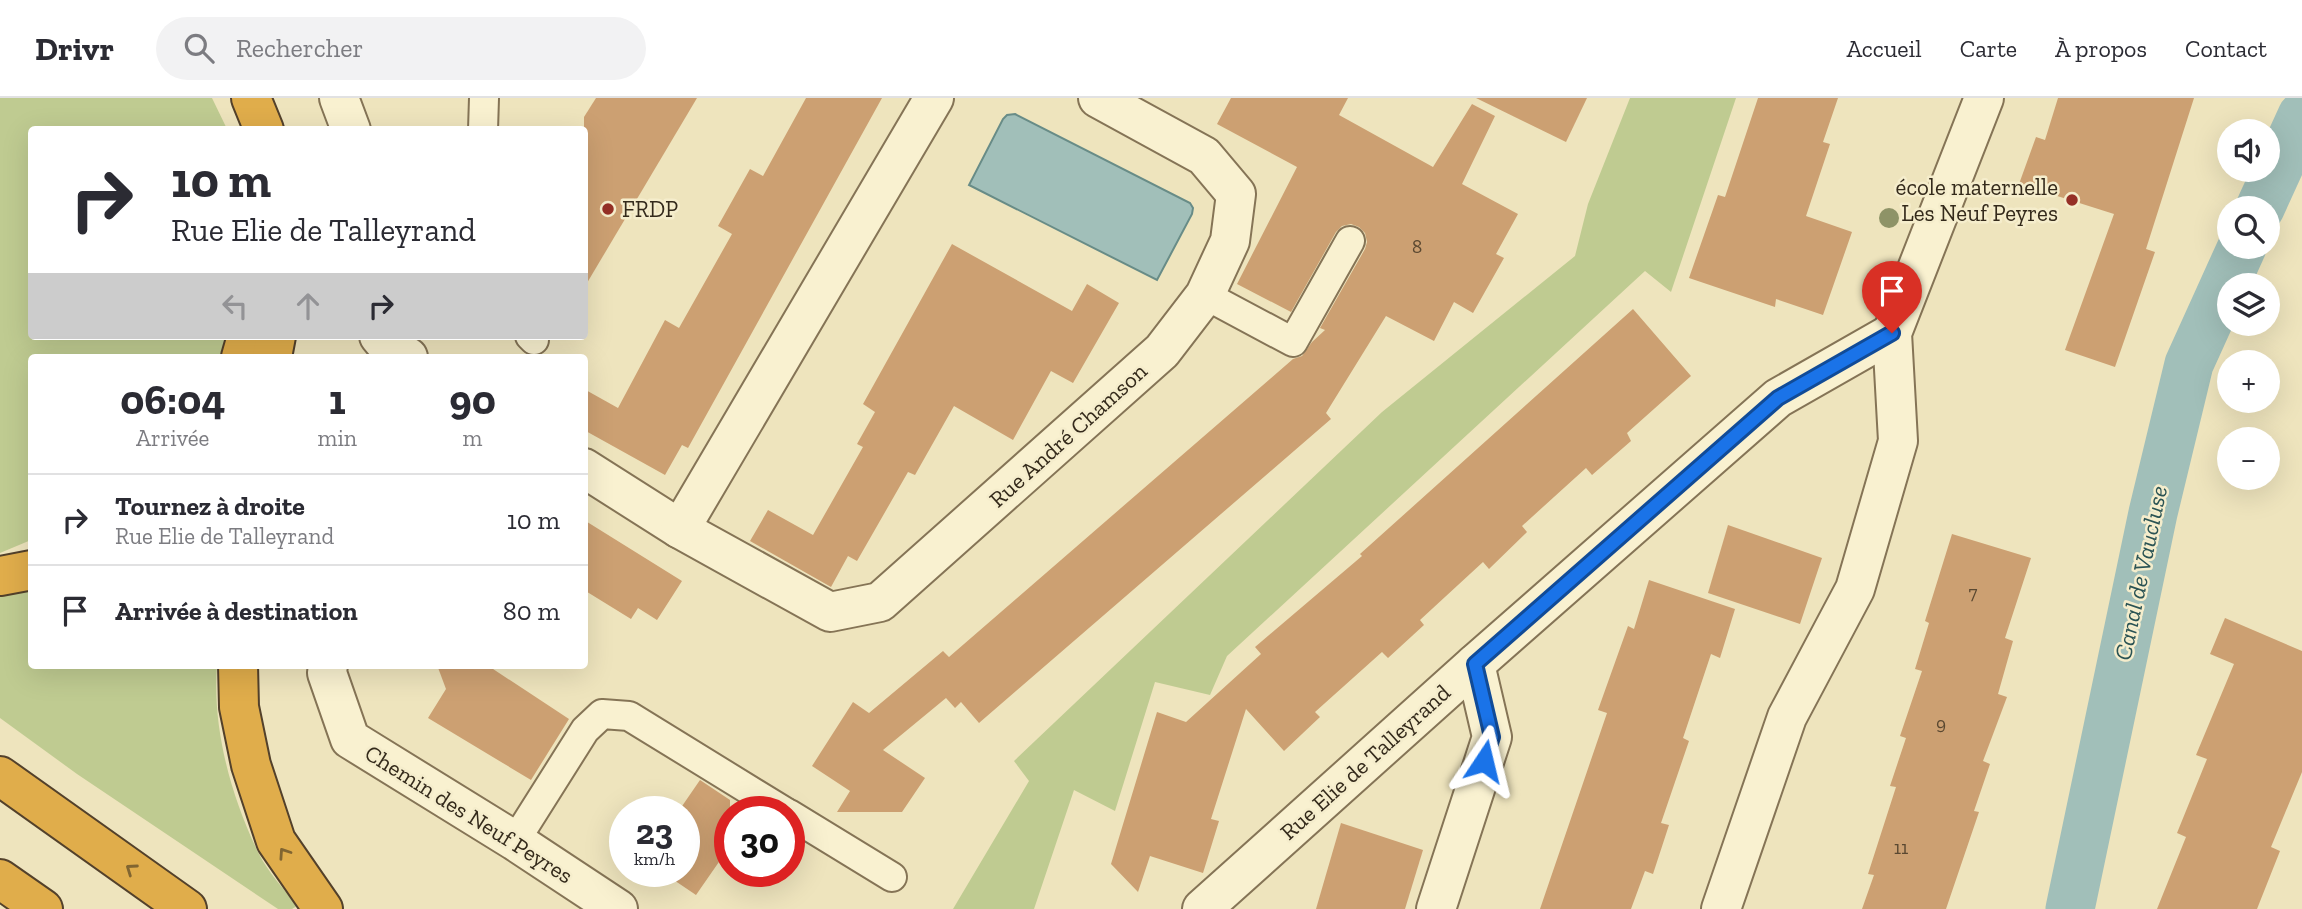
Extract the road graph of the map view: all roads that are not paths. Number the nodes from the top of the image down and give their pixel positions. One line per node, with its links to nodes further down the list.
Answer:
1 (225, 98): 8 (highway)
2 (251, 98): 9 (highway)
3 (340, 98): 10 (street)
4 (484, 98): 11 (lane)
5 (934, 98): 18 (street)
6 (1098, 98): 13 (street, Rue André Chamson)
7 (1984, 98): 14 (street)
8 (236, 126)
9 (262, 126)
10 (350, 126)
11 (483, 126)
12 (1350, 241): 13 (lane)
13 (1205, 295): 18 (street, Rue André Chamson)
14 (1892, 333): 21 (street, Rue Elie de Talleyrand); 36 (street)
15 (382, 340): 16 (street)
16 (403, 354)
17 (588, 471): 18 (street, Rue André Chamson)
18 (680, 529)
19 (28, 571): 20 (highway)
20 (0, 576)
21 (1475, 664): 34 (street, Rue Elie de Talleyrand); 35 (street)
22 (238, 669): 32 (highway, one-way to 22)
23 (328, 669): 27 (street, Chemin des Neuf Peyres)
24 (0, 776): 31 (highway, one-way to 24)
25 (759, 796): 27 (lane)
26 (805, 824): 28 (lane)
27 (515, 841): 33 (street, Chemin des Neuf Peyres)
28 (892, 877)
29 (0, 879): 30 (highway)
30 (43, 909)
31 (187, 909)
32 (323, 909)
33 (618, 909)
34 (1202, 909)
35 (1436, 909)
36 (1721, 909)

